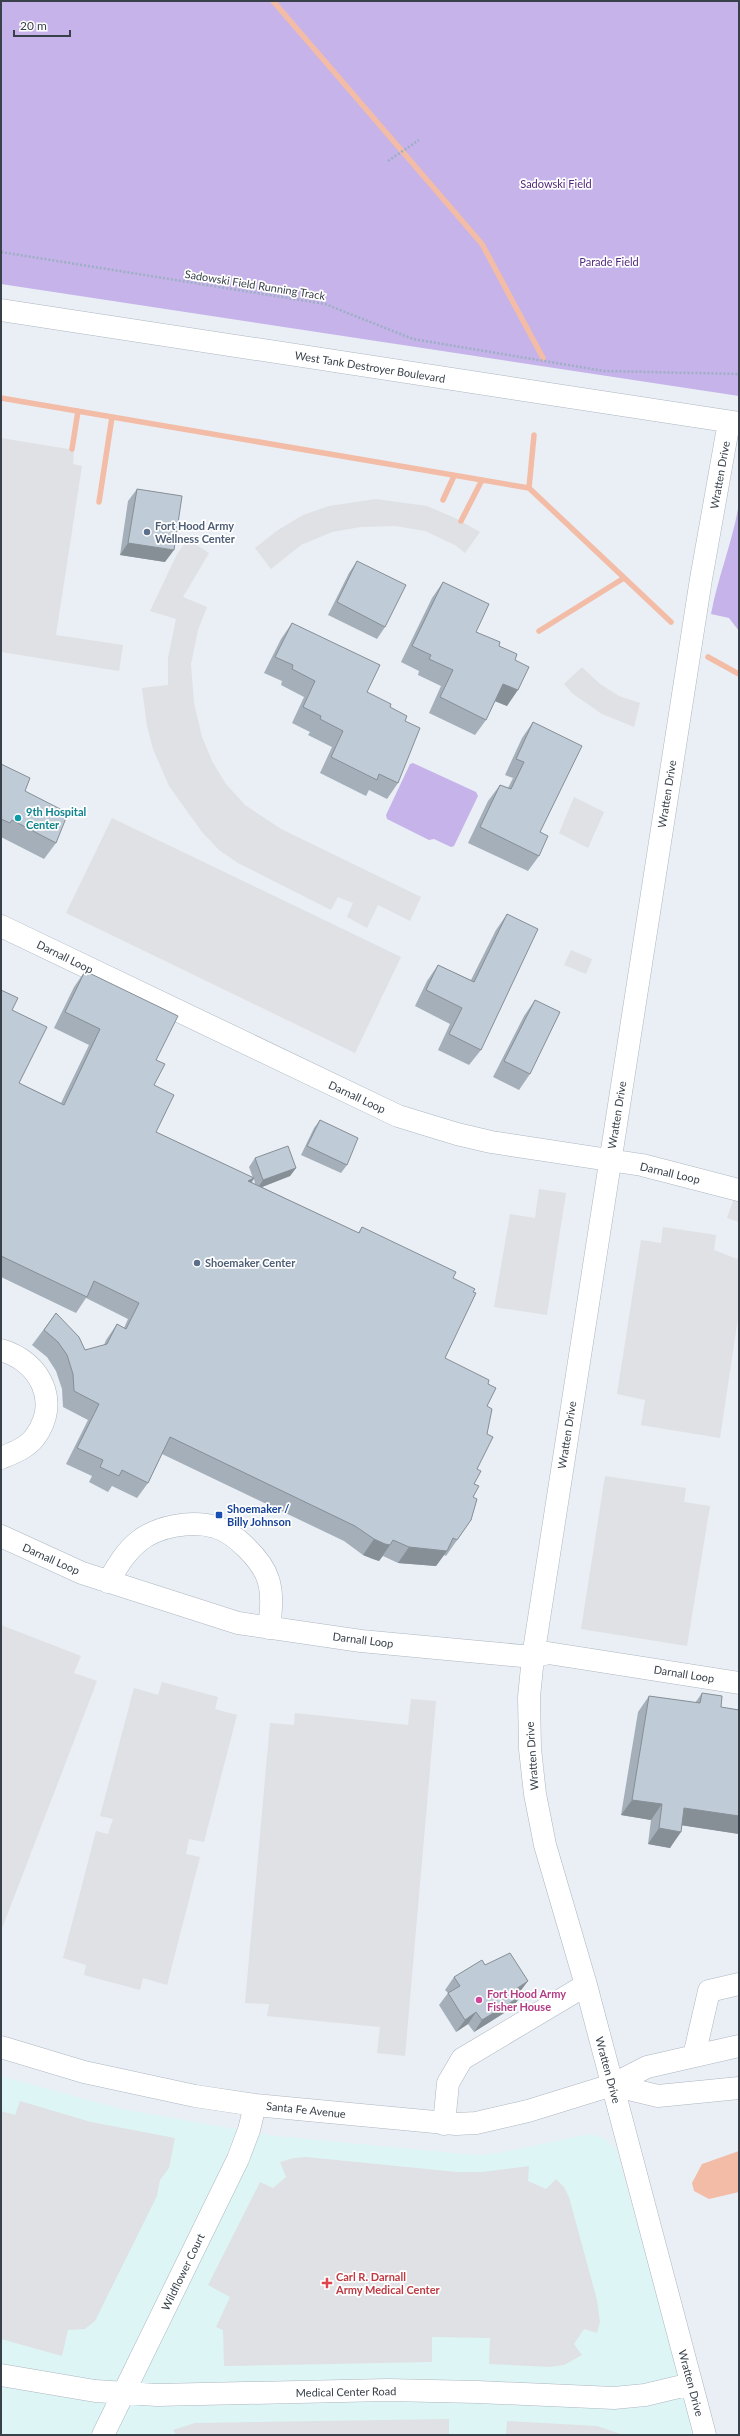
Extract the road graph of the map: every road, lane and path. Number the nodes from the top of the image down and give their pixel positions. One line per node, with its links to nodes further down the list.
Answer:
1 (419, 140): 2 (path)
2 (388, 161)
3 (1, 252): 5 (path, Sadowski Field Running Track)
4 (1, 310): 6 (street, West Tank Destroyer Boulevard)
5 (739, 374)
6 (734, 422): 8 (street, Wratten Drive)
7 (1, 926): 8 (street, Darnall Loop)
8 (610, 1161): 9 (street, Darnall Loop); 15 (street, Wratten Drive)
9 (739, 1190)
10 (1, 1350): 11 (street)
11 (1, 1458)
12 (1, 1536): 13 (street, Darnall Loop)
13 (108, 1582): 14 (street, Darnall Loop); 14 (street)
14 (269, 1628): 15 (street, Darnall Loop)
15 (533, 1658): 16 (street, Darnall Loop); 18 (street, Wratten Drive)
16 (739, 1683)
17 (739, 1984): 21 (street)
18 (586, 1985): 22 (street, Wratten Drive); 25 (street)
19 (739, 2046): 21 (street, Santa Fe Avenue)
20 (1, 2047): 24 (street, Santa Fe Avenue)
21 (694, 2056): 22 (street, Santa Fe Avenue)
22 (612, 2085): 23 (street); 25 (street, Santa Fe Avenue); 27 (street, Wratten Drive)
23 (739, 2088)
24 (255, 2105): 25 (street, Santa Fe Avenue); 28 (street, Wildflower Court)
25 (444, 2124)
26 (1, 2375): 28 (street, Medical Center Road)
27 (691, 2384): 28 (street, Medical Center Road); 30 (street, Wratten Drive)
28 (123, 2394): 29 (street, Wildflower Court)
29 (103, 2435)
30 (705, 2435)

